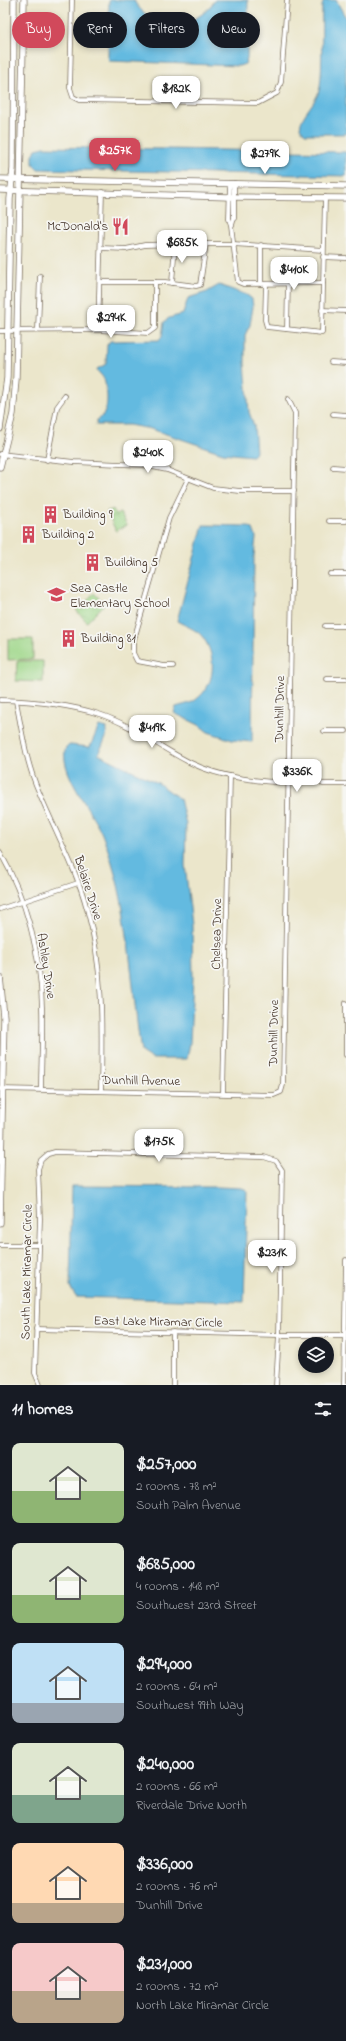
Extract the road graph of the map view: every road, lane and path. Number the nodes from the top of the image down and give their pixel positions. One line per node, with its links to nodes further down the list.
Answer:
1 (14, 0): 6 (street)
2 (24, 0): 7 (street)
3 (72, 0): 4 (street)
4 (287, 0)
5 (0, 179): 6 (street)
6 (12, 179): 7 (street); 11 (street)
7 (19, 179): 8 (street); 12 (street)
8 (232, 183): 9 (street); 14 (street)
9 (346, 186)
10 (0, 190): 11 (street)
11 (11, 190): 12 (street); 38 (street)
12 (19, 190): 13 (street); 39 (street)
13 (102, 191): 14 (street); 21 (street)
14 (232, 197): 15 (street); 19 (street)
15 (326, 197): 16 (street); 22 (street)
16 (346, 198)
17 (175, 244): 18 (street); 21 (street); 28 (street)
18 (206, 244): 19 (street); 28 (street)
19 (233, 244): 20 (street); 30 (street)
20 (261, 246): 22 (street); 30 (street)
21 (101, 248): 26 (street)
22 (323, 250): 23 (street)
23 (323, 257): 24 (street); 29 (street)
24 (346, 258)
25 (40, 276): 35 (street)
26 (100, 282): 27 (street); 36 (street)
27 (155, 282): 28 (street); 36 (street)
28 (172, 283)
29 (323, 283): 31 (street); 32 (street)
30 (263, 284): 31 (street); 34 (street)
31 (288, 284): 34 (street)
32 (322, 310): 33 (street); 34 (street)
33 (346, 311)
34 (288, 329)
35 (38, 330): 36 (street); 39 (street)
36 (98, 330)
37 (0, 331): 38 (street)
38 (8, 331): 39 (street); 46 (street)
39 (17, 331): 47 (street)
40 (331, 362): 41 (street)
41 (346, 363)
42 (65, 396): 48 (street)
43 (288, 400): 53 (street, Dunhill Drive)
44 (333, 414): 45 (street)
45 (346, 415)
46 (0, 429)
47 (2, 454): 48 (street); 49 (street)
48 (47, 460): 52 (street)
49 (0, 467)
50 (334, 467): 51 (street)
51 (346, 468)
52 (188, 479): 53 (street); 60 (street)
53 (294, 491): 68 (street, Dunhill Drive)
54 (329, 521): 55 (street)
55 (346, 521)
56 (330, 574): 57 (street)
57 (346, 574)
58 (325, 626): 59 (street)
59 (346, 626)
60 (173, 666)
61 (327, 679): 62 (street)
62 (346, 679)
63 (0, 700): 64 (street)
64 (16, 701): 67 (street); 72 (street, Belaire Drive)
65 (324, 731): 66 (street)
66 (346, 731)
67 (230, 776): 68 (street); 82 (street, Chelsea Drive)
68 (289, 783): 81 (street, Dunhill Drive)
69 (323, 784): 70 (street)
70 (346, 784)
71 (0, 852): 73 (street, Ashley Drive)
72 (78, 883): 73 (street); 80 (street, Belaire Drive)
73 (22, 900): 74 (street); 79 (street, Ashley Drive)
74 (0, 909)
75 (0, 977): 78 (street)
76 (346, 1003): 77 (street)
77 (346, 1055)
78 (1, 1089): 79 (street, Dunhill Avenue); 83 (street)
79 (41, 1089): 80 (street, Dunhill Avenue)
80 (101, 1090): 82 (street, Dunhill Avenue)
81 (281, 1092): 82 (street, Dunhill Avenue)
82 (223, 1093)
83 (0, 1223)
84 (0, 1245): 85 (street)
85 (40, 1246): 87 (street, South Lake Miramar Circle); 90 (street, South Lake Miramar Circle)
86 (346, 1260): 89 (street)
87 (36, 1329): 88 (street, East Lake Miramar Circle); 91 (street, South Lake Miramar Circle)
88 (173, 1332): 90 (street, East Lake Miramar Circle); 92 (street)
89 (344, 1335): 90 (street, East Lake Miramar Circle); 94 (street)
90 (279, 1336): 93 (street)
91 (39, 1384)
92 (173, 1385)
93 (276, 1385)
94 (344, 1385)

